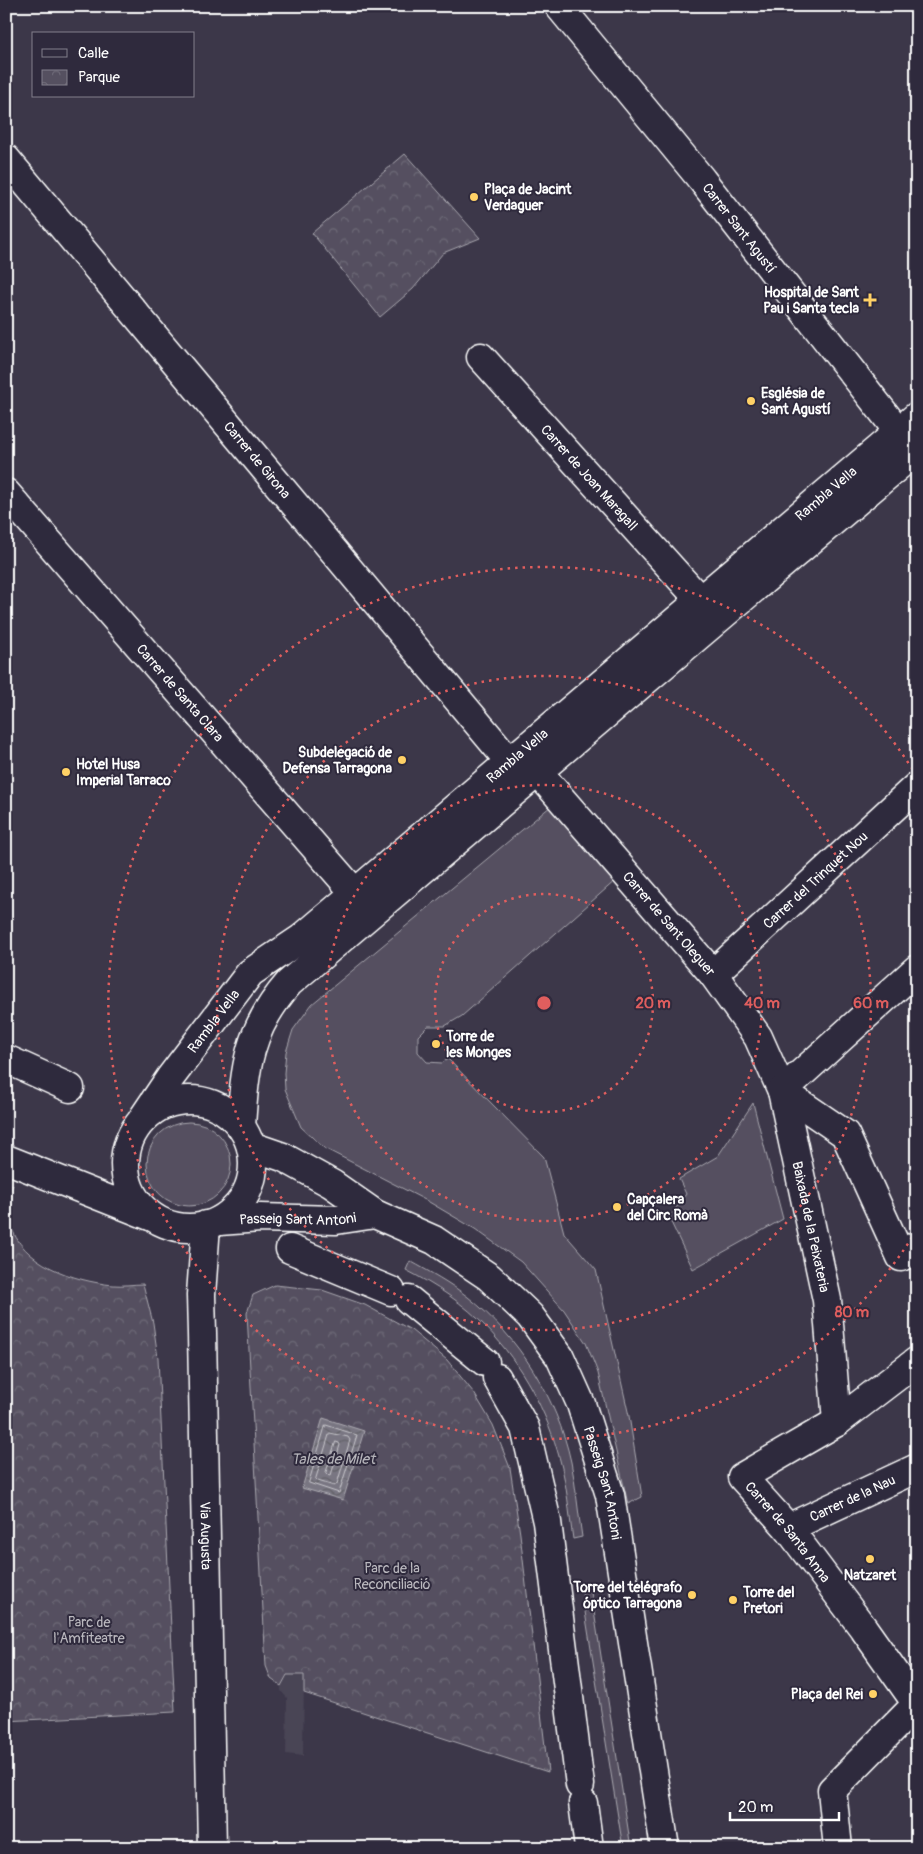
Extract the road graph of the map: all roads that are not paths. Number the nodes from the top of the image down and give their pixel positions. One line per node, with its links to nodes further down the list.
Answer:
1 (559, 6): 4 (street, Carrer Sant Agustí)
2 (6, 159): 7 (street, Carrer de Girona)
3 (481, 357): 6 (street, Carrer de Joan Maragall)
4 (910, 438): 6 (street, Rambla Vella); 8 (street, Rambla Vella)
5 (6, 493): 10 (street, Carrer de Santa Clara)
6 (699, 599): 7 (street, Rambla Vella)
7 (510, 760): 10 (street, Rambla Vella)
8 (537, 771): 12 (street, Carrer de Sant Oleguer); 17 (street, Rambla Vella)
9 (917, 786): 12 (street, Carrer del Trinquet Nou)
10 (355, 893): 16 (street, Rambla Vella)
11 (917, 969): 15 (street)
12 (713, 974): 15 (street, Carrer de Sant Oleguer)
13 (6, 1058): 14 (street)
14 (70, 1088)
15 (782, 1091): 22 (street); 26 (street, Baixada de la Peixateria)
16 (143, 1118): 17 (street); 20 (street)
17 (246, 1136): 19 (street, Passeig Sant Antoni); 21 (street)
18 (6, 1159): 20 (street)
19 (376, 1214): 21 (street, Passeig Sant Antoni); 32 (street, Passeig Sant Antoni)
20 (150, 1216): 21 (street)
21 (212, 1223): 30 (street, Via Augusta)
22 (917, 1245)
23 (290, 1249): 31 (street)
24 (917, 1344): 26 (street)
25 (917, 1361): 26 (street)
26 (837, 1415): 28 (street, Carrer de Santa Anna)
27 (915, 1473): 28 (street, Carrer de la Nau)
28 (788, 1528): 29 (street, Carrer de Santa Anna)
29 (917, 1704): 33 (street)
30 (212, 1848)
31 (589, 1848)
32 (665, 1848)
33 (838, 1848)

